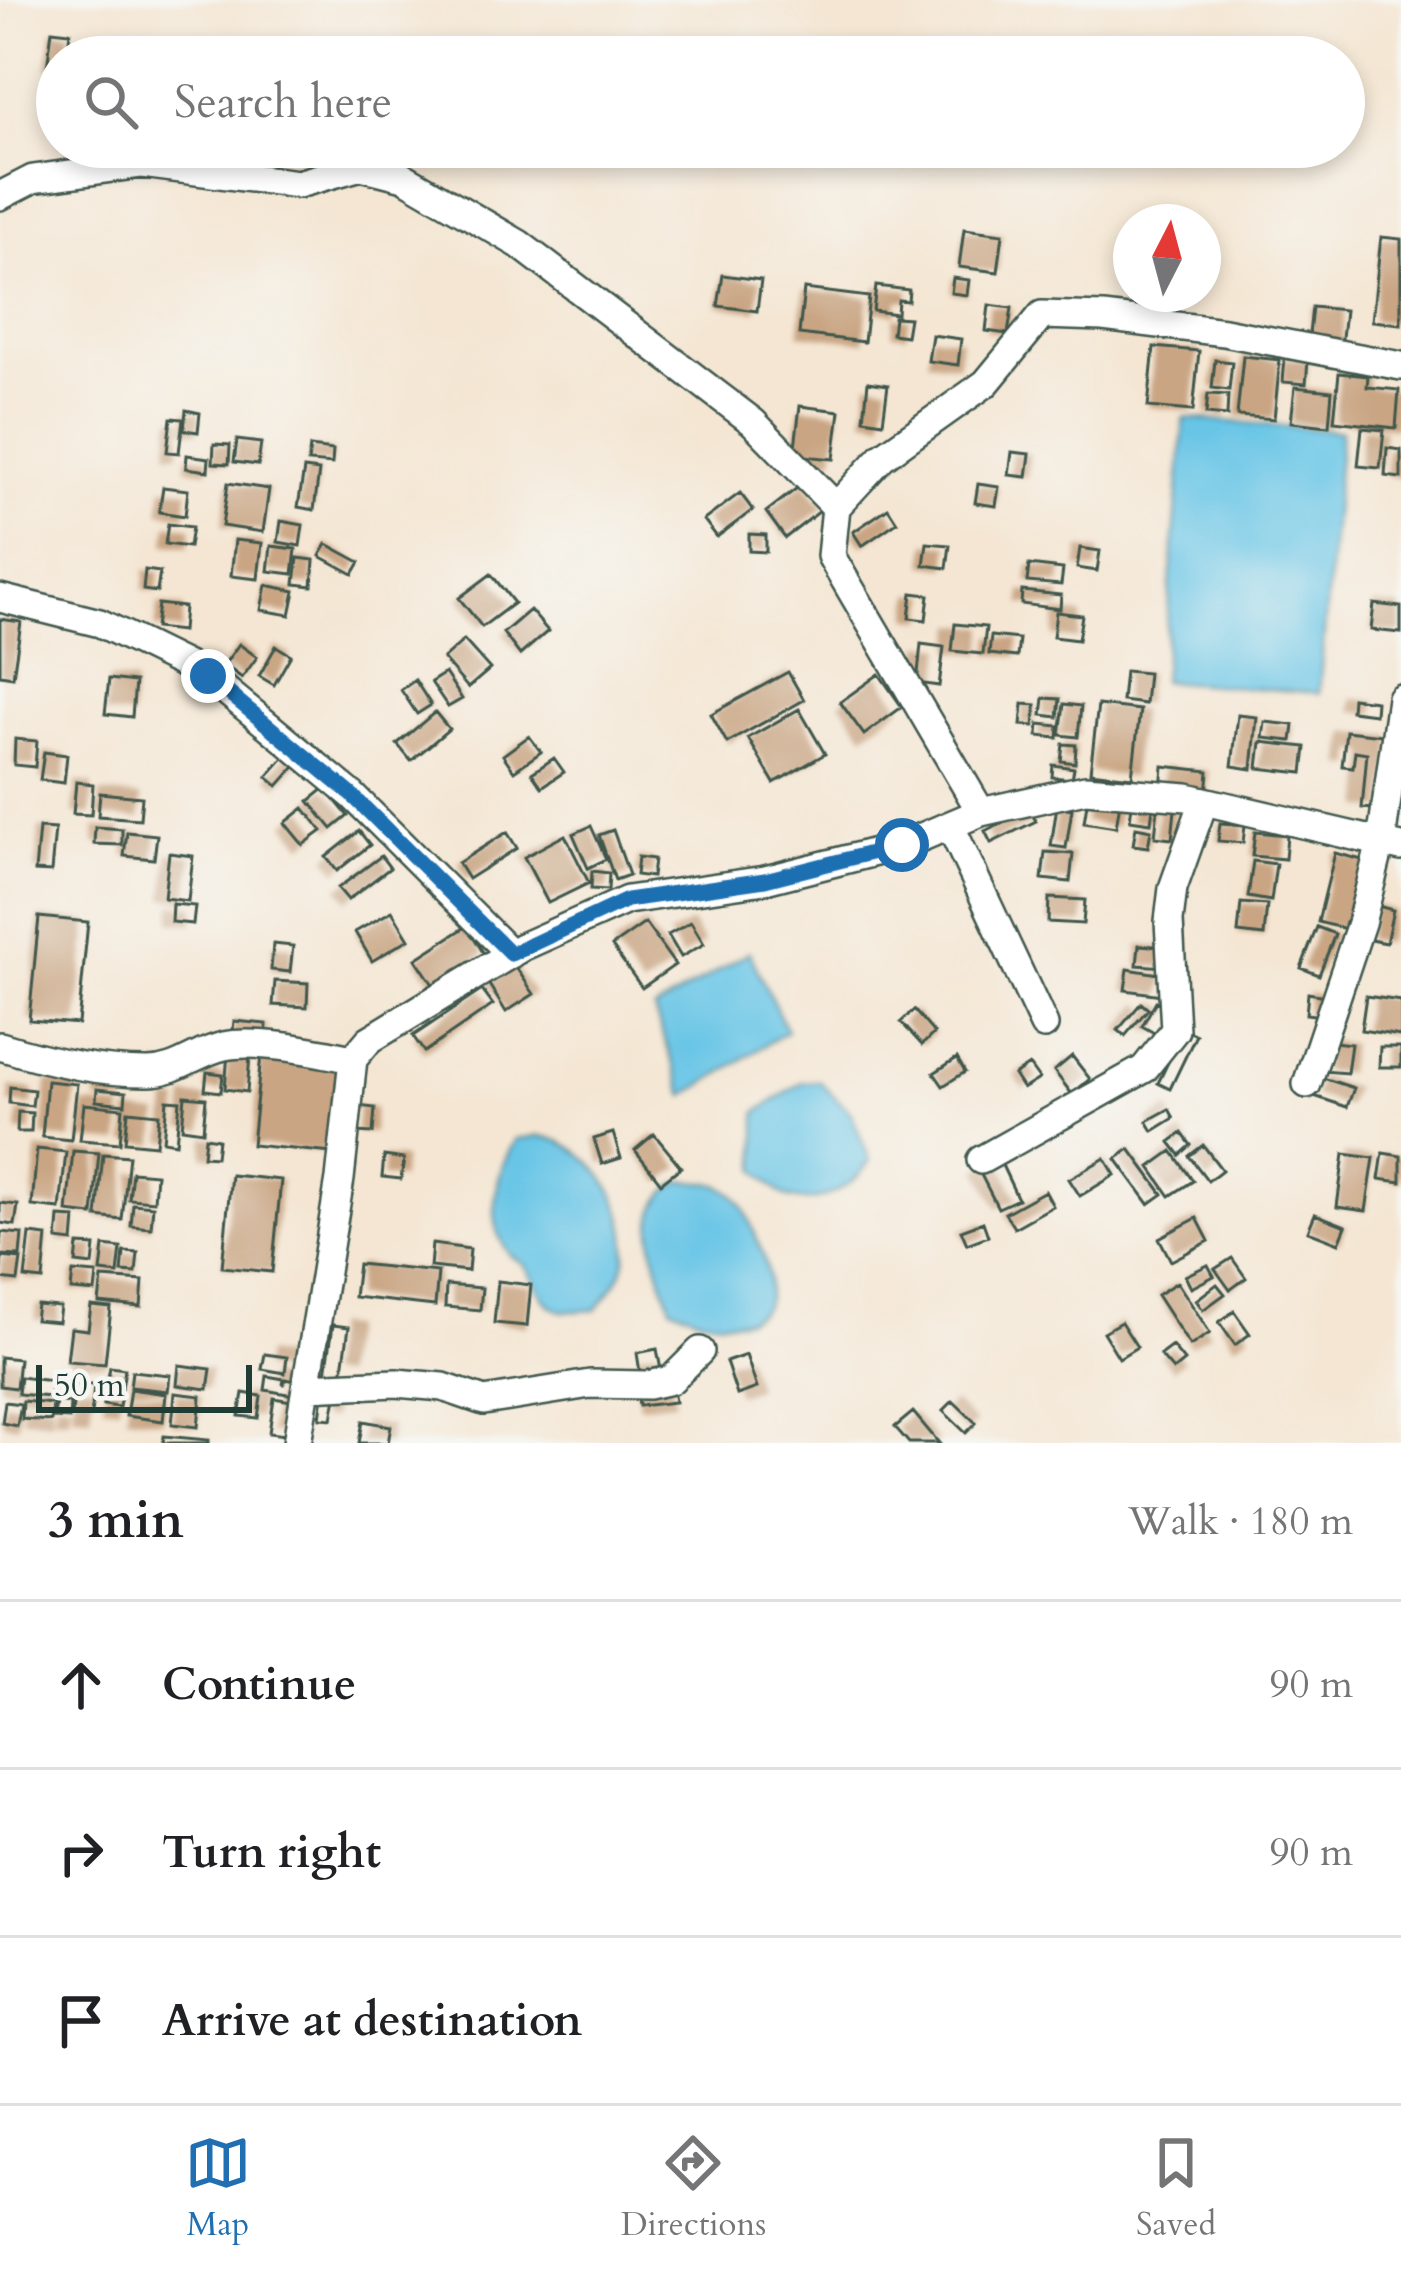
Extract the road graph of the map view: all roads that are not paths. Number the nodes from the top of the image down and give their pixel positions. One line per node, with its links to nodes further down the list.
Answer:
1 (113, 168): 5 (street)
2 (173, 168): 3 (street)
3 (354, 168)
4 (368, 168): 7 (street)
5 (0, 196)
6 (1401, 367): 7 (street)
7 (836, 507): 11 (street)
8 (0, 598): 14 (street)
9 (1401, 698): 13 (street)
10 (1204, 801): 11 (street); 13 (street); 19 (street)
11 (981, 812): 12 (street)
12 (950, 825): 14 (street); 15 (street)
13 (1391, 845): 18 (street)
14 (511, 954): 17 (street)
15 (1044, 1025)
16 (0, 1046): 17 (street)
17 (353, 1059): 21 (street)
18 (1307, 1084)
19 (981, 1160)
20 (700, 1351): 21 (street)
21 (306, 1387): 22 (street)
22 (297, 1443)

